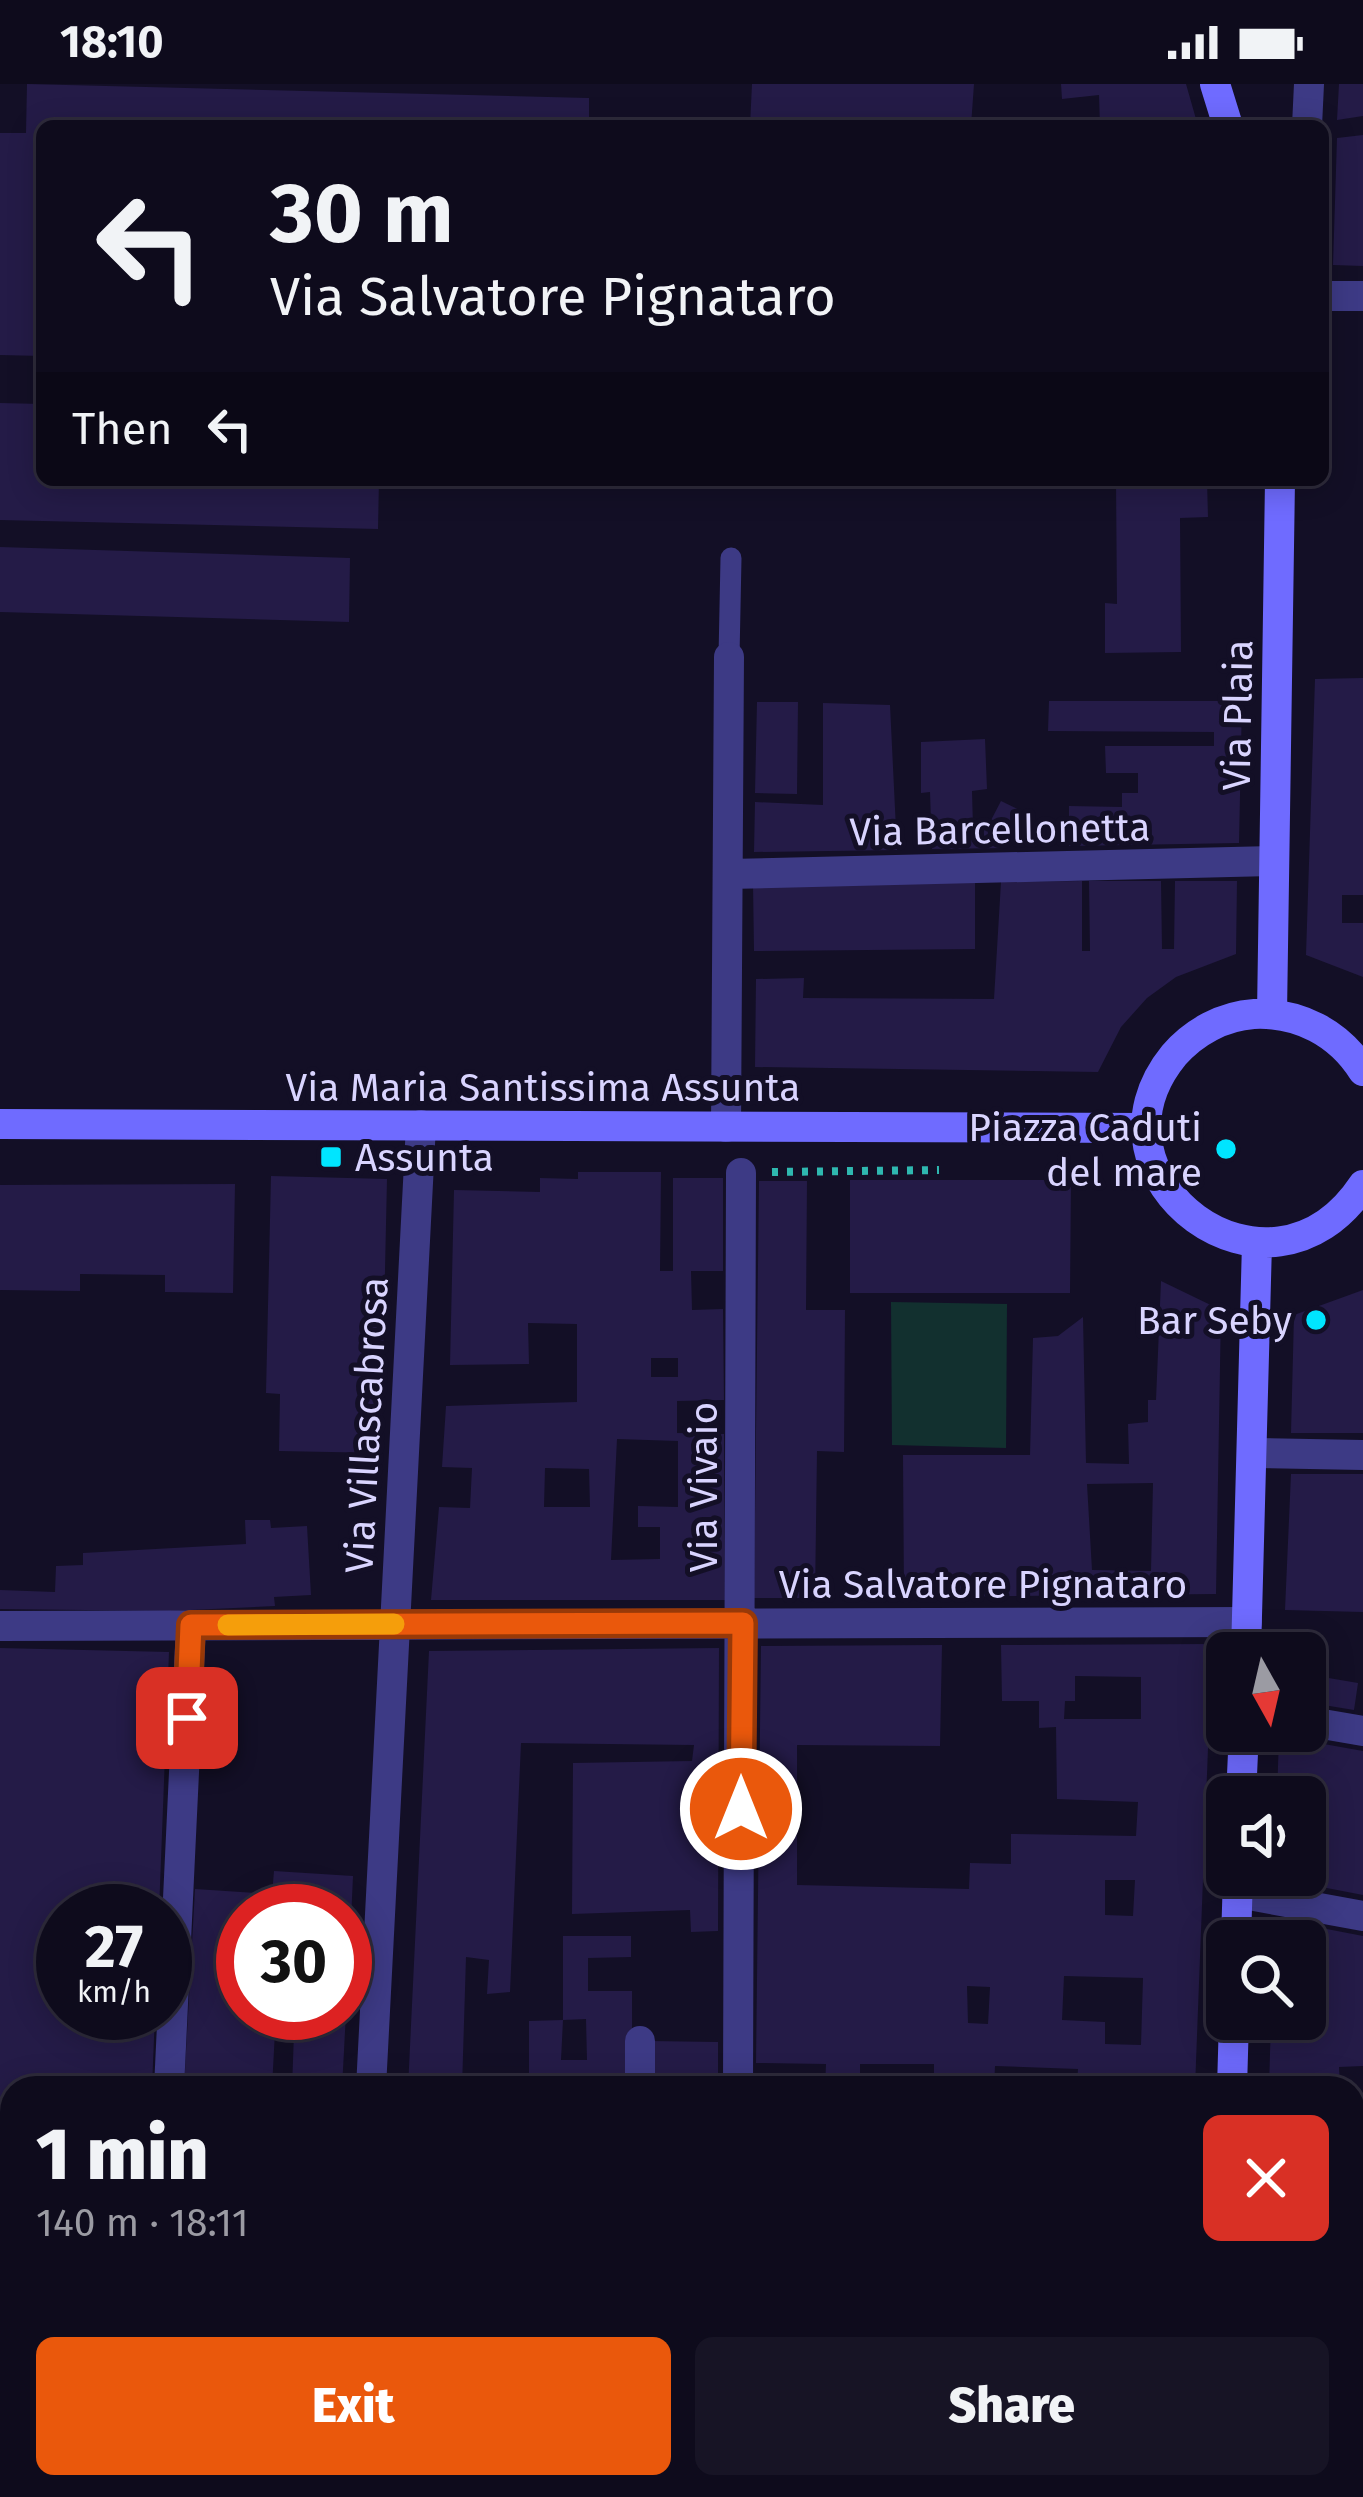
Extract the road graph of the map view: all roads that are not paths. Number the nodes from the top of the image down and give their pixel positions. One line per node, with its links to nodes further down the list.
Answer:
1 (1215, 84): 3 (main road)
2 (1309, 84): 4 (street)
3 (1227, 120)
4 (1306, 120)
5 (1329, 296): 6 (street)
6 (1363, 296)
7 (1280, 486): 10 (main road, Via Plaia)
8 (731, 558): 9 (lane)
9 (729, 657): 11 (street)
10 (1274, 861): 11 (street, Via Barcellonetta); 12 (main road, Via Plaia)
11 (728, 874): 16 (street)
12 (1272, 1014): 13 (main road); 17 (main road)
13 (1363, 1071)
14 (0, 1124): 15 (main road, Via Maria Santissima Assunta)
15 (421, 1125): 16 (main road, Via Maria Santissima Assunta); 24 (street, Via Villascabrosa)
16 (726, 1127): 17 (main road, Via Maria Santissima Assunta)
17 (1148, 1129): 20 (main road)
18 (741, 1173): 23 (street, Via Vivaio)
19 (1363, 1185): 20 (main road)
20 (1257, 1243): 21 (main road)
21 (1252, 1453): 22 (street); 27 (main road)
22 (1363, 1454)
23 (743, 1623): 24 (street, Via Salvatore Pignataro); 28 (street, Via Salvatore Pignataro); 38 (street, Via Vivaio)
24 (395, 1624): 25 (street, Via Salvatore Pignataro); 36 (street, Via Villascabrosa)
25 (191, 1625): 26 (street, Via Salvatore Pignataro); 35 (street)
26 (0, 1626)
27 (1246, 1632)
28 (1206, 1636)
29 (1326, 1724): 30 (street)
30 (1363, 1731)
31 (1285, 1896): 32 (street)
32 (1363, 1916)
33 (1233, 2040): 39 (main road)
34 (640, 2041): 37 (street)
35 (171, 2076)
36 (372, 2076)
37 (640, 2076)
38 (738, 2076)
39 (1232, 2076)

